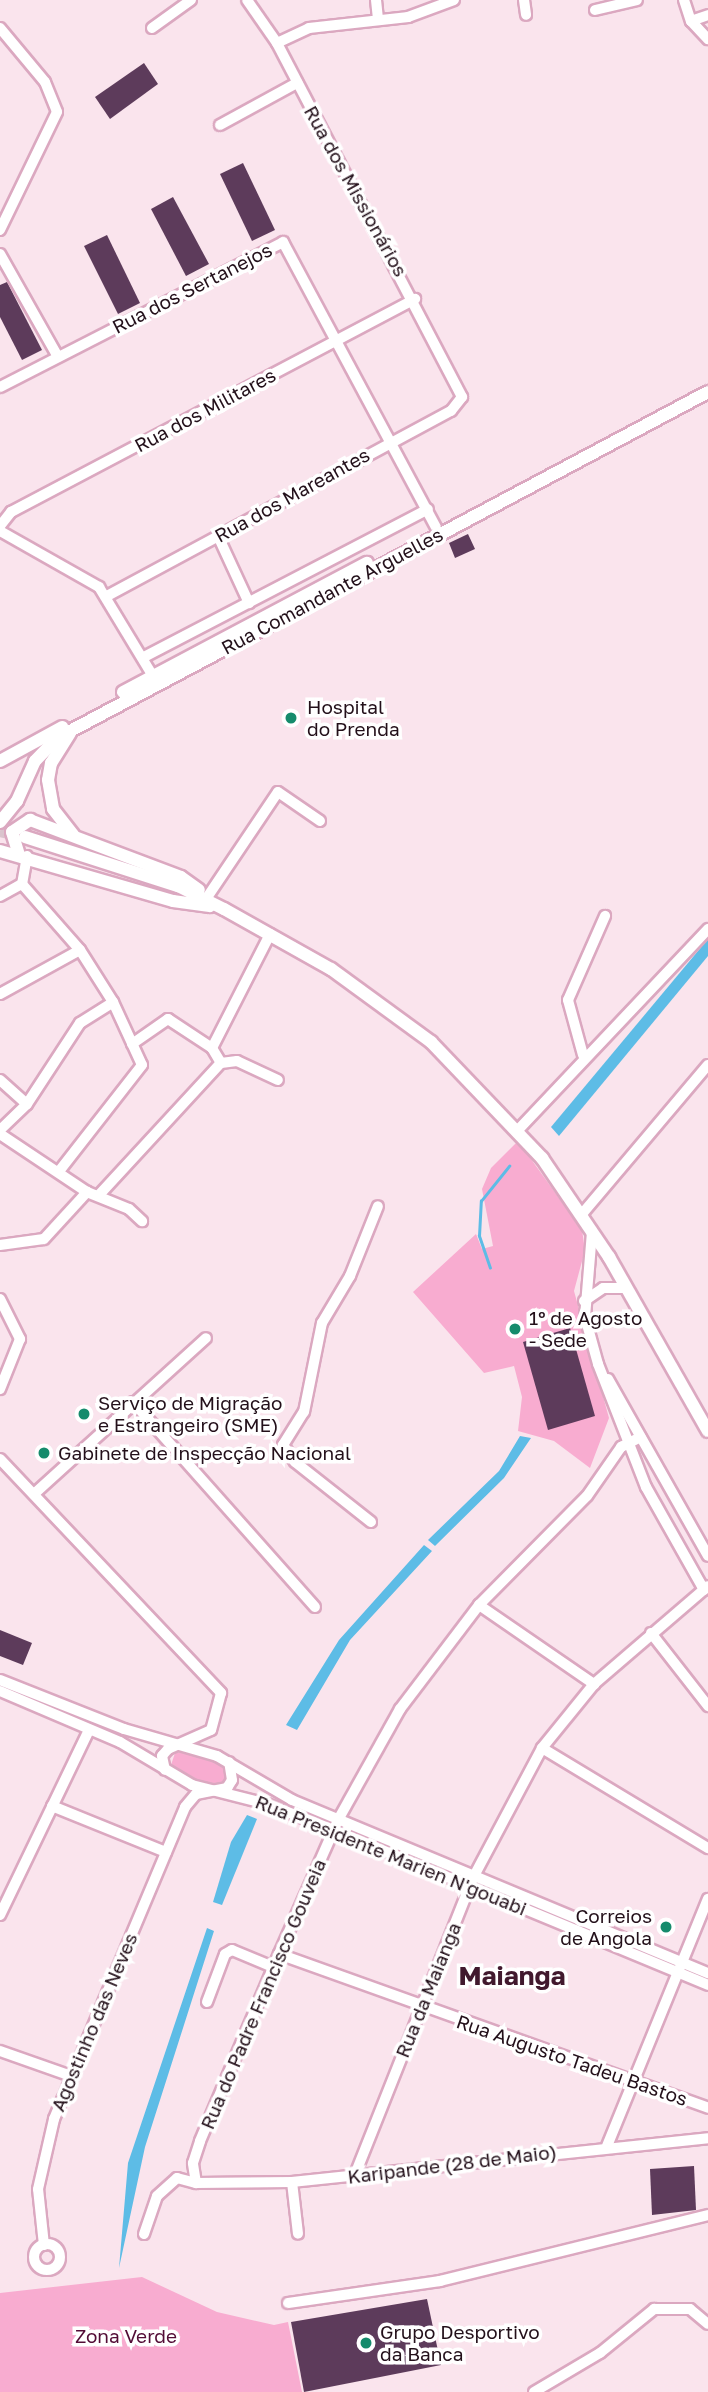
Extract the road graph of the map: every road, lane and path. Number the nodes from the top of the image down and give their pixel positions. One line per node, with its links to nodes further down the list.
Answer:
1 (191, 0): 13 (street)
2 (247, 0): 16 (street, Rua dos Missionários)
3 (376, 0): 11 (street)
4 (454, 0): 11 (street)
5 (524, 0): 9 (street)
6 (637, 0): 8 (street)
7 (684, 0): 12 (street)
8 (595, 10)
9 (526, 15)
10 (708, 15): 12 (street)
11 (378, 19): 16 (street)
12 (691, 20): 15 (street)
13 (152, 28)
14 (0, 29): 19 (street)
15 (708, 38)
16 (277, 43): 17 (street, Rua dos Missionários)
17 (297, 83): 18 (street); 21 (street, Rua dos Missionários)
18 (220, 125)
19 (0, 230)
20 (0, 254): 23 (street)
21 (415, 299): 22 (street, Rua dos Militares); 25 (street, Rua dos Missionários)
22 (337, 341): 23 (street, Rua dos Sertanejos); 28 (street, Rua dos Sertanejos); 31 (street, Rua dos Militares)
23 (58, 357): 26 (street, Rua dos Sertanejos)
24 (708, 383): 30 (main road, Rua Comandante Arguelles)
25 (460, 385): 28 (street, Rua dos Mareantes)
26 (0, 387)
27 (708, 392): 37 (main road, Rua Comandante Arguelles)
28 (390, 442): 29 (street, Rua dos Sertanejos); 32 (street, Rua dos Mareantes)
29 (428, 509): 30 (street, Rua dos Sertanejos); 34 (street)
30 (436, 527): 36 (main road, Rua Comandante Arguelles)
31 (0, 529): 33 (street)
32 (218, 536): 33 (street, Rua dos Mareantes); 34 (street)
33 (107, 596): 35 (street)
34 (249, 603): 35 (street)
35 (144, 657): 36 (street)
36 (153, 676): 38 (main road, Rua Comandante Arguelles)
37 (72, 729): 40 (main road, Rua Comandante Arguelles); 41 (main road)
38 (3, 758)
39 (320, 821): 46 (street)
40 (0, 822)
41 (81, 842): 42 (main road); 46 (main road)
42 (23, 848): 43 (main road); 44 (street); 47 (main road); 47 (main road)
43 (0, 851)
44 (22, 884): 45 (street); 51 (street)
45 (0, 896)
46 (208, 896): 47 (main road)
47 (225, 909): 50 (main road)
48 (605, 916): 56 (street)
49 (708, 929): 56 (street)
50 (270, 934): 55 (street); 62 (main road)
51 (80, 950): 52 (street); 53 (street)
52 (0, 994)
53 (113, 1002): 54 (street); 61 (street)
54 (132, 1044): 55 (street); 64 (street)
55 (212, 1048): 57 (street)
56 (583, 1055): 62 (street)
57 (221, 1063): 60 (street); 66 (street)
58 (708, 1065): 68 (street)
59 (0, 1080): 61 (street)
60 (278, 1080)
61 (27, 1104): 63 (street)
62 (518, 1130): 68 (main road)
63 (0, 1132): 64 (street)
64 (60, 1170): 65 (street)
65 (87, 1192): 66 (street); 71 (street)
66 (99, 1195): 69 (street)
67 (378, 1206): 84 (street)
68 (582, 1214): 70 (main road)
69 (142, 1221)
70 (592, 1230): 72 (main road); 74 (street)
71 (0, 1245)
72 (626, 1288): 74 (street); 79 (main road)
73 (0, 1299): 77 (street)
74 (584, 1301): 76 (street)
75 (206, 1338): 78 (street)
76 (598, 1364): 80 (street); 81 (street)
77 (0, 1389)
78 (133, 1402): 83 (street); 88 (street)
79 (708, 1431)
80 (641, 1437): 81 (street); 85 (street)
81 (625, 1443): 86 (street); 87 (street, Rua do Padre Francisco Gouveia)
82 (0, 1459): 83 (street)
83 (34, 1494): 95 (street)
84 (371, 1522)
85 (708, 1556)
86 (706, 1588): 89 (street, Rua da Maianga)
87 (480, 1605): 91 (street); 102 (street, Rua do Padre Francisco Gouveia)
88 (315, 1607)
89 (651, 1633): 91 (street, Rua da Maianga); 93 (street)
90 (0, 1680): 95 (street, Rua Presidente Marien N'gouabi)
91 (594, 1684): 96 (street, Rua da Maianga)
92 (0, 1691): 94 (street, Rua Presidente Marien N'gouabi)
93 (708, 1706)
94 (89, 1730): 98 (street, Rua Presidente Marien N'gouabi); 100 (street)
95 (177, 1745): 97 (street, Rua Presidente Marien N'gouabi); 98 (street)
96 (542, 1748): 103 (street); 105 (street, Rua da Maianga)
97 (229, 1762): 99 (street); 102 (street, Rua Presidente Marien N'gouabi)
98 (167, 1773): 99 (street, Rua Presidente Marien N'gouabi); 101 (street)
99 (219, 1792): 101 (street); 102 (street, Rua Presidente Marien N'gouabi)
100 (52, 1806): 104 (street); 107 (street)
101 (185, 1807): 104 (street, Agostinho das Neves)
102 (336, 1825): 105 (street, Rua Presidente Marien N'gouabi); 108 (street, Rua do Padre Francisco Gouveia)
103 (708, 1848)
104 (166, 1852): 116 (street, Agostinho das Neves)
105 (472, 1881): 109 (street, Rua Presidente Marien N'gouabi); 114 (street, Rua da Maianga)
106 (708, 1899): 109 (street)
107 (0, 1915)
108 (279, 1954): 110 (street, Rua do Padre Francisco Gouveia); 114 (street, Rua Augusto Tadeu Bastos)
109 (676, 1966): 111 (street, Rua Presidente Marien N'gouabi); 112 (street, Rua Presidente Marien N'gouabi); 117 (street)
110 (273, 1968): 113 (street); 123 (street, Rua do Padre Francisco Gouveia)
111 (708, 1973)
112 (708, 1985)
113 (207, 2002)
114 (421, 2007): 117 (street, Rua Augusto Tadeu Bastos); 121 (street, Rua da Maianga)
115 (0, 2052): 116 (street)
116 (71, 2076): 127 (street, Agostinho das Neves)
117 (634, 2081): 118 (street, Rua Augusto Tadeu Bastos); 120 (street)
118 (708, 2108)
119 (708, 2138): 120 (street, Karipande (28 de Maio))
120 (607, 2146): 121 (street, Karipande (28 de Maio))
121 (355, 2177): 122 (street, Karipande (28 de Maio))
122 (292, 2182): 123 (street, Karipande (28 de Maio)); 126 (street)
123 (197, 2183): 125 (street, Karipande (28 de Maio))
124 (708, 2216): 128 (street)
125 (144, 2234)
126 (298, 2234)
127 (44, 2245)
128 (288, 2303)
129 (708, 2324): 130 (street)
130 (555, 2388): 131 (street)
131 (534, 2392)

